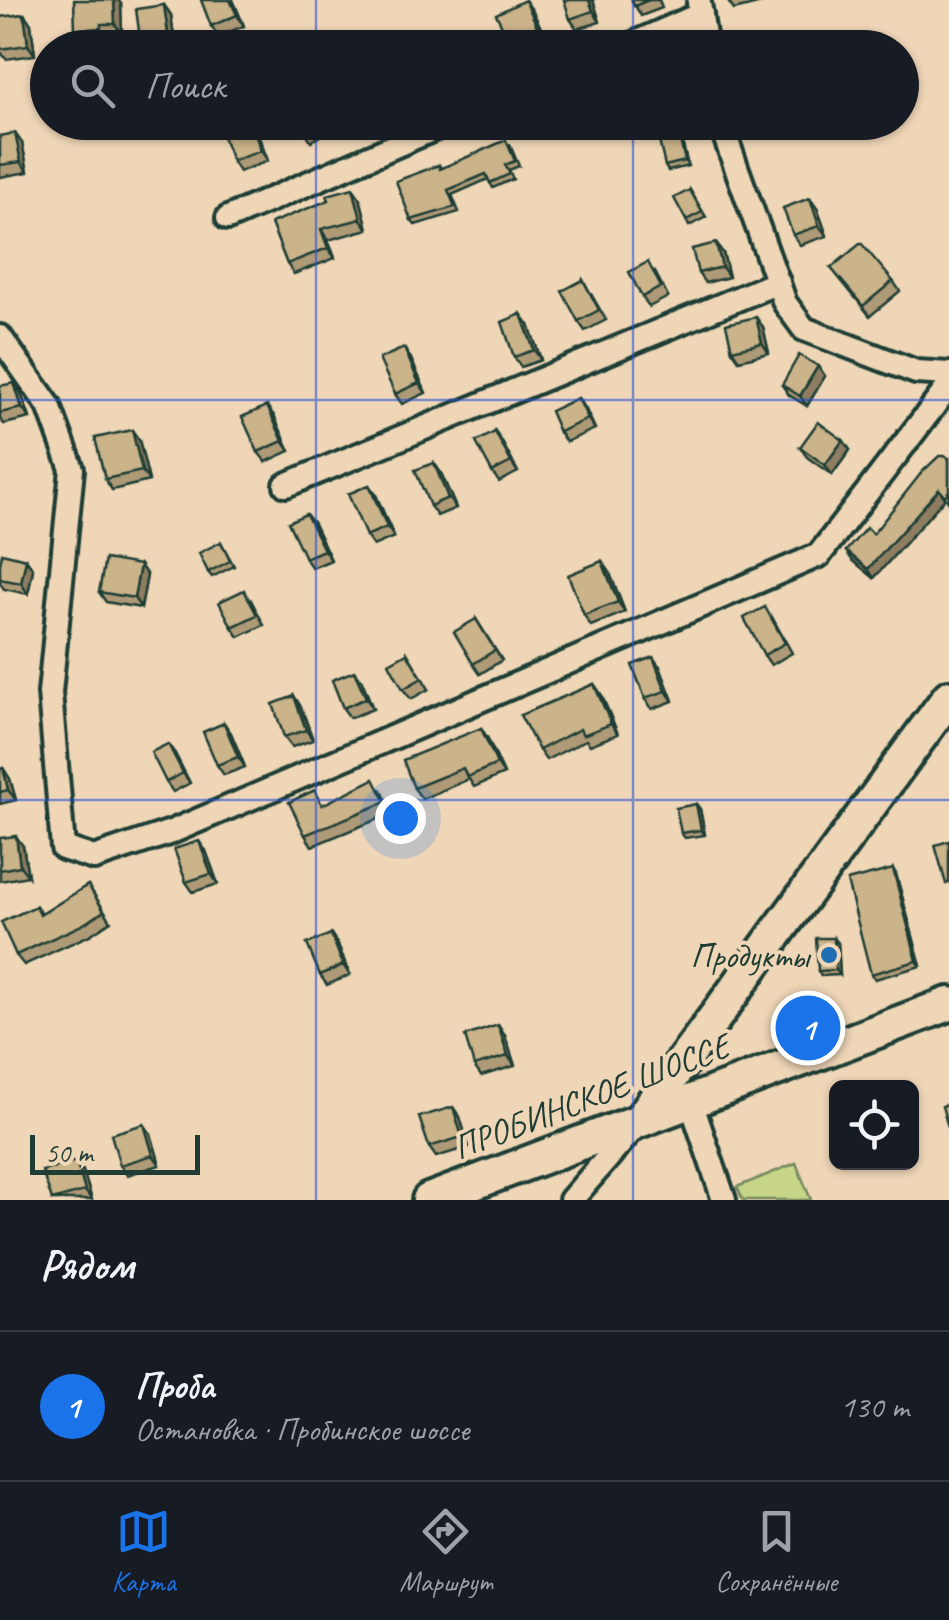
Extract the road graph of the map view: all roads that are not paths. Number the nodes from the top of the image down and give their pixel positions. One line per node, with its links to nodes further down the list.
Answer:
1 (700, 7): 2 (street)
2 (657, 30)
3 (408, 140): 5 (street)
4 (727, 140): 6 (street)
5 (228, 218)
6 (778, 282): 8 (street); 10 (street)
7 (0, 337): 9 (street)
8 (949, 374)
9 (949, 386)
10 (286, 485)
11 (949, 697): 14 (main road)
12 (949, 1004): 13 (main road, ПРОБИНСКОЕ ШОССЕ)
13 (691, 1102): 14 (main road, ПРОБИНСКОЕ ШОССЕ); 17 (street)
14 (640, 1120): 15 (main road, ПРОБИНСКОЕ ШОССЕ); 16 (street)
15 (429, 1200)
16 (571, 1200)
17 (724, 1200)

